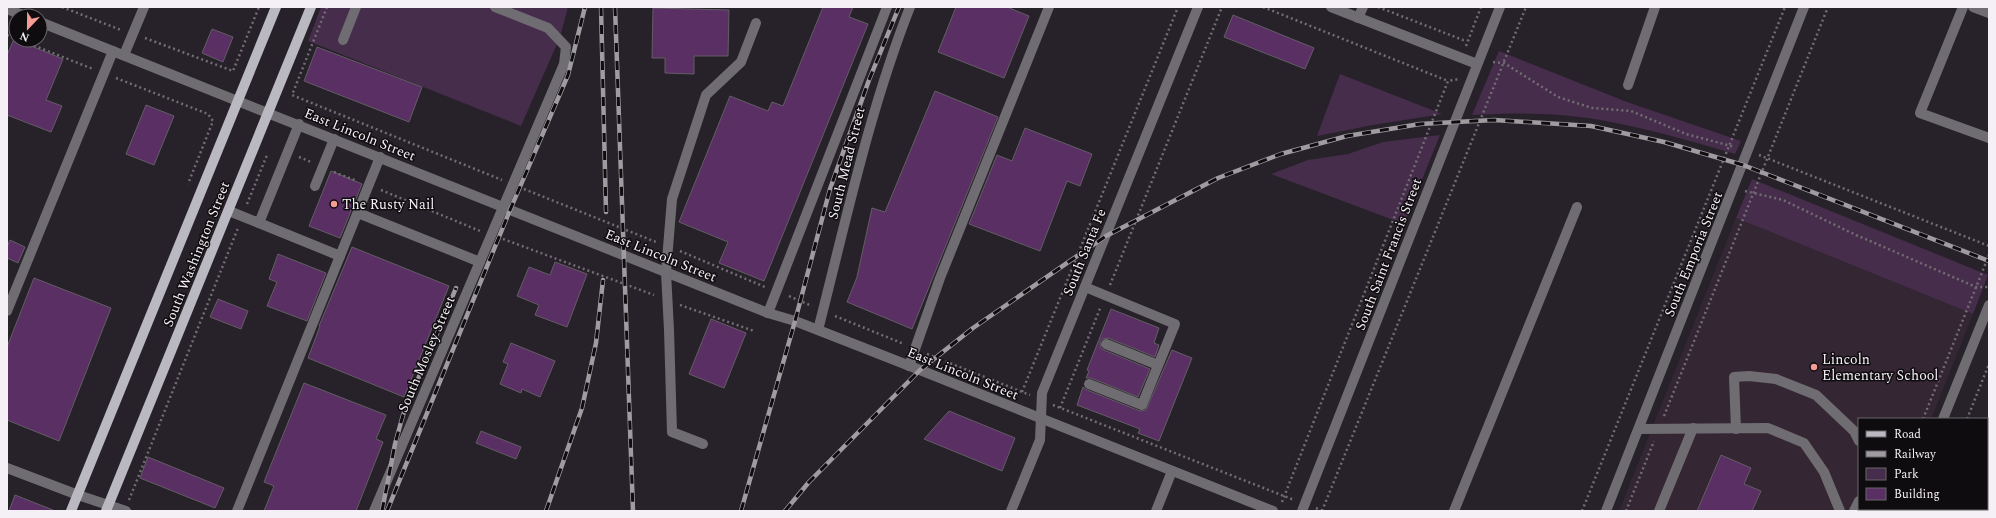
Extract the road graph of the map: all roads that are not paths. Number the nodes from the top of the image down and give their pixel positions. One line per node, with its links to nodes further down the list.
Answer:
1 (144, 7): 23 (street)
2 (276, 7): 26 (main road, South Washington Street)
3 (311, 7): 27 (main road, South Washington Street)
4 (356, 7): 21 (street)
5 (495, 7): 33 (street, South Mosley Street)
6 (887, 7): 44 (street, South Mead Street)
7 (910, 7): 45 (street, South Mead Street)
8 (1049, 7): 48 (street)
9 (1198, 7): 41 (street, South Santa Fe)
10 (1330, 7): 18 (street)
11 (1363, 7): 18 (street)
12 (1500, 7): 24 (street, South Saint Francis Street)
13 (1655, 7): 25 (street)
14 (1804, 7): 52 (street, South Emporia Street)
15 (1963, 7): 29 (street)
16 (1973, 7): 17 (street)
17 (1989, 13)
18 (1358, 18): 24 (street)
19 (756, 23): 40 (street)
20 (48, 25): 22 (street, East Lincoln Street)
21 (343, 40)
22 (113, 51): 23 (street, East Lincoln Street); 43 (street)
23 (124, 55): 26 (street, East Lincoln Street)
24 (1477, 64): 60 (street, South Saint Francis Street)
25 (1628, 85)
26 (239, 100): 27 (street, East Lincoln Street); 59 (main road, South Washington Street)
27 (269, 112): 28 (street, East Lincoln Street); 35 (main road, South Washington Street)
28 (299, 124): 30 (street, East Lincoln Street); 37 (street)
29 (1989, 138)
30 (334, 139): 31 (street, East Lincoln Street); 32 (street)
31 (380, 157): 33 (street, East Lincoln Street); 36 (street)
32 (315, 186)
33 (504, 207): 39 (street, South Mosley Street); 40 (street, East Lincoln Street)
34 (1577, 207): 69 (street)
35 (229, 211): 37 (street); 61 (main road, South Washington Street)
36 (358, 214): 38 (street); 39 (street)
37 (259, 223): 38 (street)
38 (340, 256): 64 (street)
39 (480, 262): 65 (street, South Mosley Street)
40 (666, 272): 44 (street, East Lincoln Street); 56 (street)
41 (1085, 287): 47 (street); 51 (street, South Santa Fe)
42 (1989, 305): 50 (street)
43 (7, 311)
44 (768, 313): 45 (street, East Lincoln Street)
45 (818, 330): 48 (street, East Lincoln Street)
46 (1106, 344): 47 (street)
47 (1158, 365): 49 (street)
48 (909, 366): 51 (street, East Lincoln Street)
49 (1089, 384)
50 (1943, 418)
51 (1041, 420): 58 (street, East Lincoln Street); 66 (street, South Santa Fe)
52 (1639, 428): 53 (street); 70 (street, South Emporia Street)
53 (1693, 428): 54 (street); 71 (street)
54 (1736, 428): 55 (street); 72 (street)
55 (1858, 439)
56 (703, 444)
57 (7, 468): 59 (street)
58 (1172, 471): 67 (street); 68 (street, East Lincoln Street)
59 (78, 496): 61 (street); 62 (main road, South Washington Street)
60 (1304, 507)
61 (108, 508): 63 (street)
62 (72, 511)
63 (125, 511)
64 (237, 511)
65 (374, 511)
66 (1011, 511)
67 (1156, 511)
68 (1273, 511)
69 (1454, 511)
70 (1606, 511)
71 (1659, 511)
72 (1840, 511)

